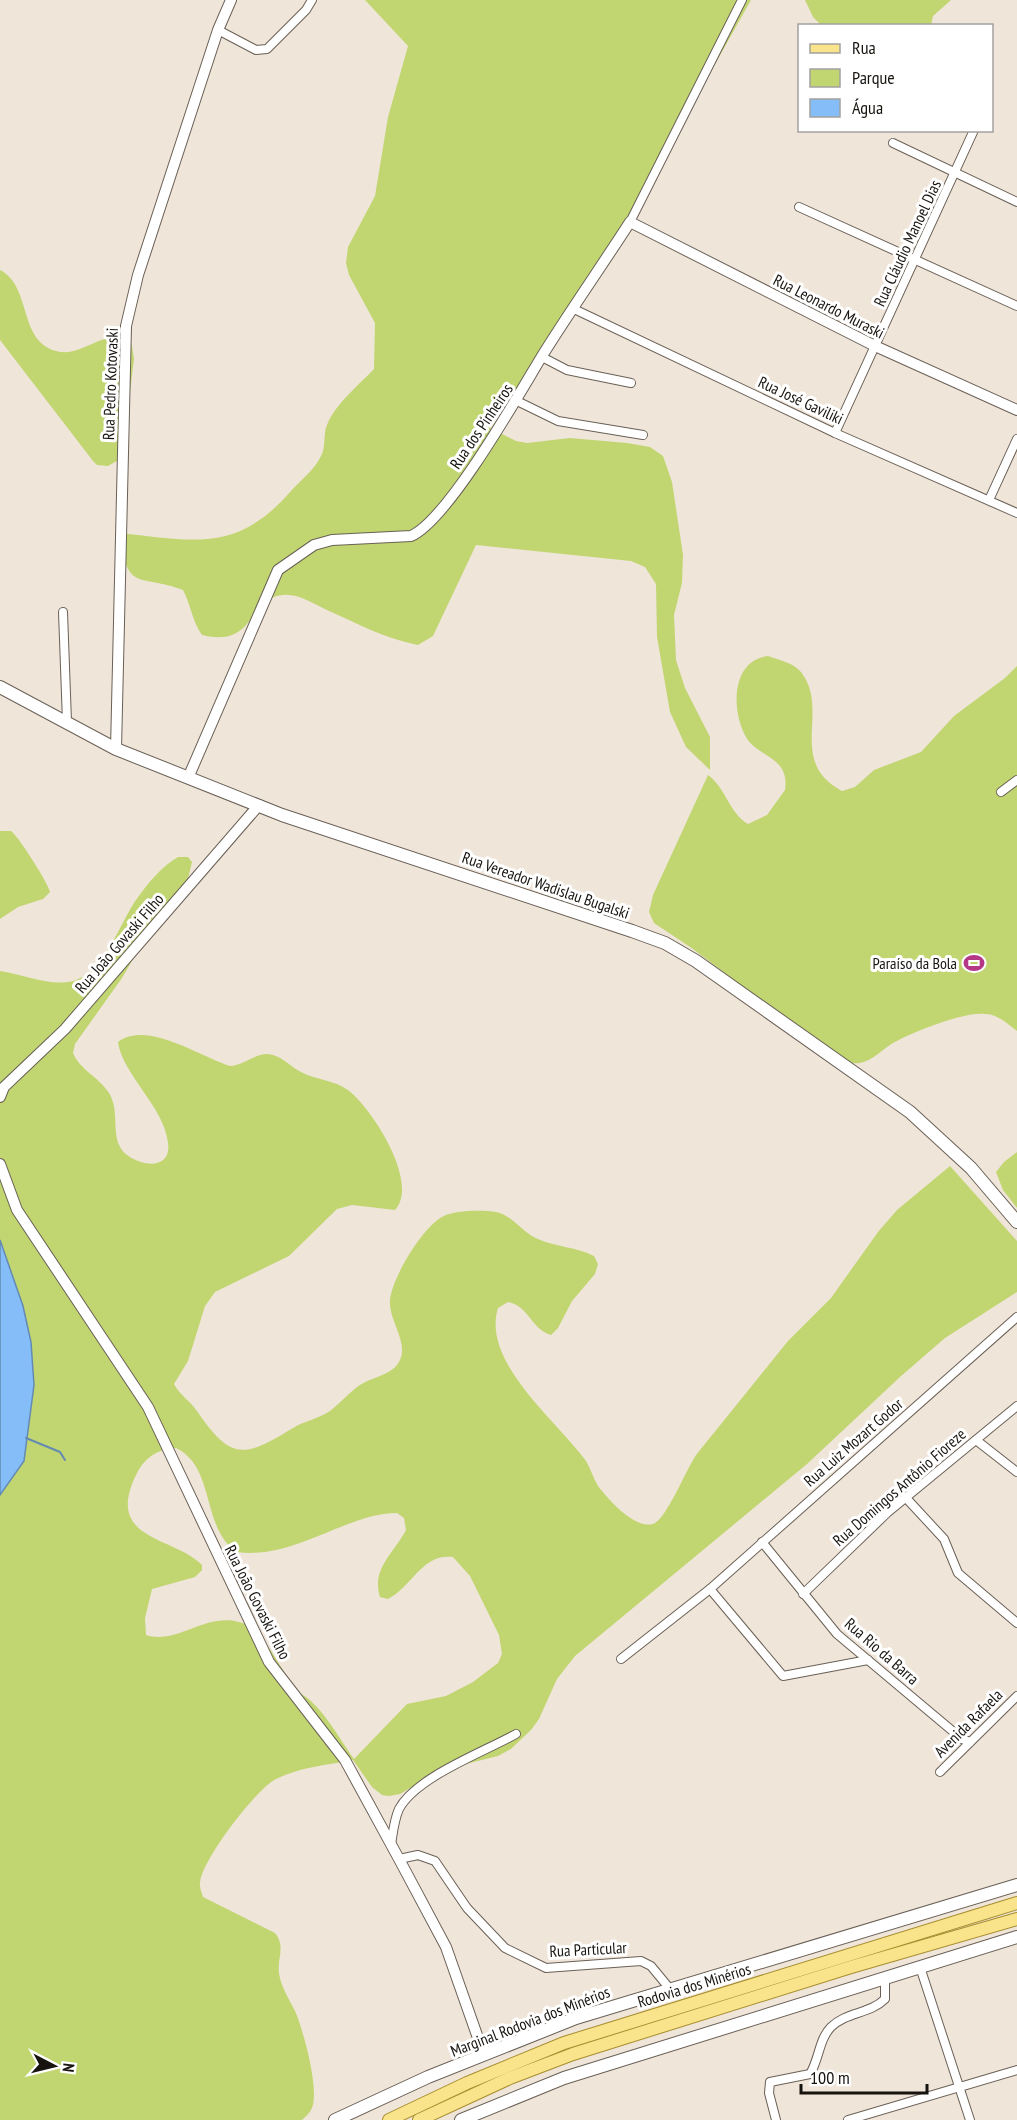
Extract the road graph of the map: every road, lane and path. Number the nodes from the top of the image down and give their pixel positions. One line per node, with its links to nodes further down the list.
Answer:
1 (231, 0): 4 (street, Rua Pedro Kotovaski)
2 (312, 0): 4 (street)
3 (742, 0): 10 (street, Rua dos Pinheiros)
4 (218, 30): 27 (street, Rua Pedro Kotovaski)
5 (973, 132): 7 (street, Rua Cláudio Manoel Dias)
6 (893, 143): 7 (street)
7 (956, 175): 8 (street); 11 (street, Rua Cláudio Manoel Dias)
8 (1017, 202)
9 (799, 207): 11 (street)
10 (630, 222): 13 (street, Rua dos Pinheiros); 14 (street, Rua Leonardo Muraski)
11 (916, 258): 12 (street); 14 (street, Rua Cláudio Manoel Dias)
12 (1017, 306)
13 (574, 309): 15 (street, Rua dos Pinheiros); 19 (street, Rua José Gaviliki)
14 (876, 346): 18 (street, Rua Leonardo Muraski); 19 (street, Rua Cláudio Manoel Dias)
15 (542, 357): 16 (street); 17 (street, Rua dos Pinheiros)
16 (631, 383)
17 (517, 401): 20 (street); 28 (street, Rua dos Pinheiros)
18 (1017, 410)
19 (835, 433): 22 (street, Rua José Gaviliki)
20 (644, 435)
21 (1017, 439): 22 (street)
22 (989, 500): 23 (street, Rua José Gaviliki)
23 (1017, 513)
24 (63, 612): 26 (street)
25 (0, 687): 26 (main road, Rua Vereador Wadislau Bugalski)
26 (67, 722): 27 (main road, Rua Vereador Wadislau Bugalski)
27 (116, 749): 28 (main road, Rua Vereador Wadislau Bugalski)
28 (188, 778): 31 (main road, Rua Vereador Wadislau Bugalski)
29 (1017, 780): 30 (street)
30 (1001, 792)
31 (259, 805): 32 (street, Rua João Govaski Filho); 34 (main road, Rua Vereador Wadislau Bugalski)
32 (0, 1097)
33 (0, 1164): 50 (street, Rua João Govaski Filho)
34 (1017, 1222)
35 (1017, 1317): 40 (street, Rua Luiz Mozart Godor)
36 (1017, 1406): 37 (street, Rua Domingos Antônio Fioreze)
37 (976, 1440): 38 (street); 39 (street, Rua Domingos Antônio Fioreze)
38 (1017, 1472)
39 (907, 1499): 42 (street, Rua Domingos Antônio Fioreze); 43 (street)
40 (762, 1542): 41 (street, Rua Luiz Mozart Godor); 42 (street, Rua Rio da Barra)
41 (710, 1589): 44 (street, Rua Luiz Mozart Godor); 45 (street)
42 (804, 1594): 45 (street, Rua Rio da Barra)
43 (1017, 1623)
44 (621, 1659)
45 (868, 1660): 48 (street, Rua Rio da Barra)
46 (1017, 1696): 48 (street, Avenida Rafaela)
47 (516, 1734): 50 (street)
48 (970, 1742): 49 (street, Avenida Rafaela)
49 (940, 1772)
50 (391, 1845): 51 (street, Rua João Govaski Filho)
51 (399, 1859): 58 (street, Rua Particular); 59 (street, Rua João Govaski Filho)
52 (1017, 1885): 58 (main road, Marginal Rodovia dos Minérios)
53 (1017, 1903): 63 (main road, Rodovia dos Minérios)
54 (1014, 1921): 64 (main road, Rodovia dos Minérios)
55 (1017, 1937): 56 (main road)
56 (921, 1967): 57 (main road); 61 (street)
57 (885, 1978): 65 (main road); 66 (street)
58 (670, 1989): 59 (main road, Marginal Rodovia dos Minérios)
59 (484, 2055): 62 (main road, Marginal Rodovia dos Minérios)
60 (1017, 2070): 61 (street)
61 (959, 2087): 67 (street); 68 (street)
62 (335, 2120)
63 (389, 2120)
64 (419, 2120)
65 (461, 2120)
66 (776, 2120)
67 (848, 2120)
68 (970, 2120)

